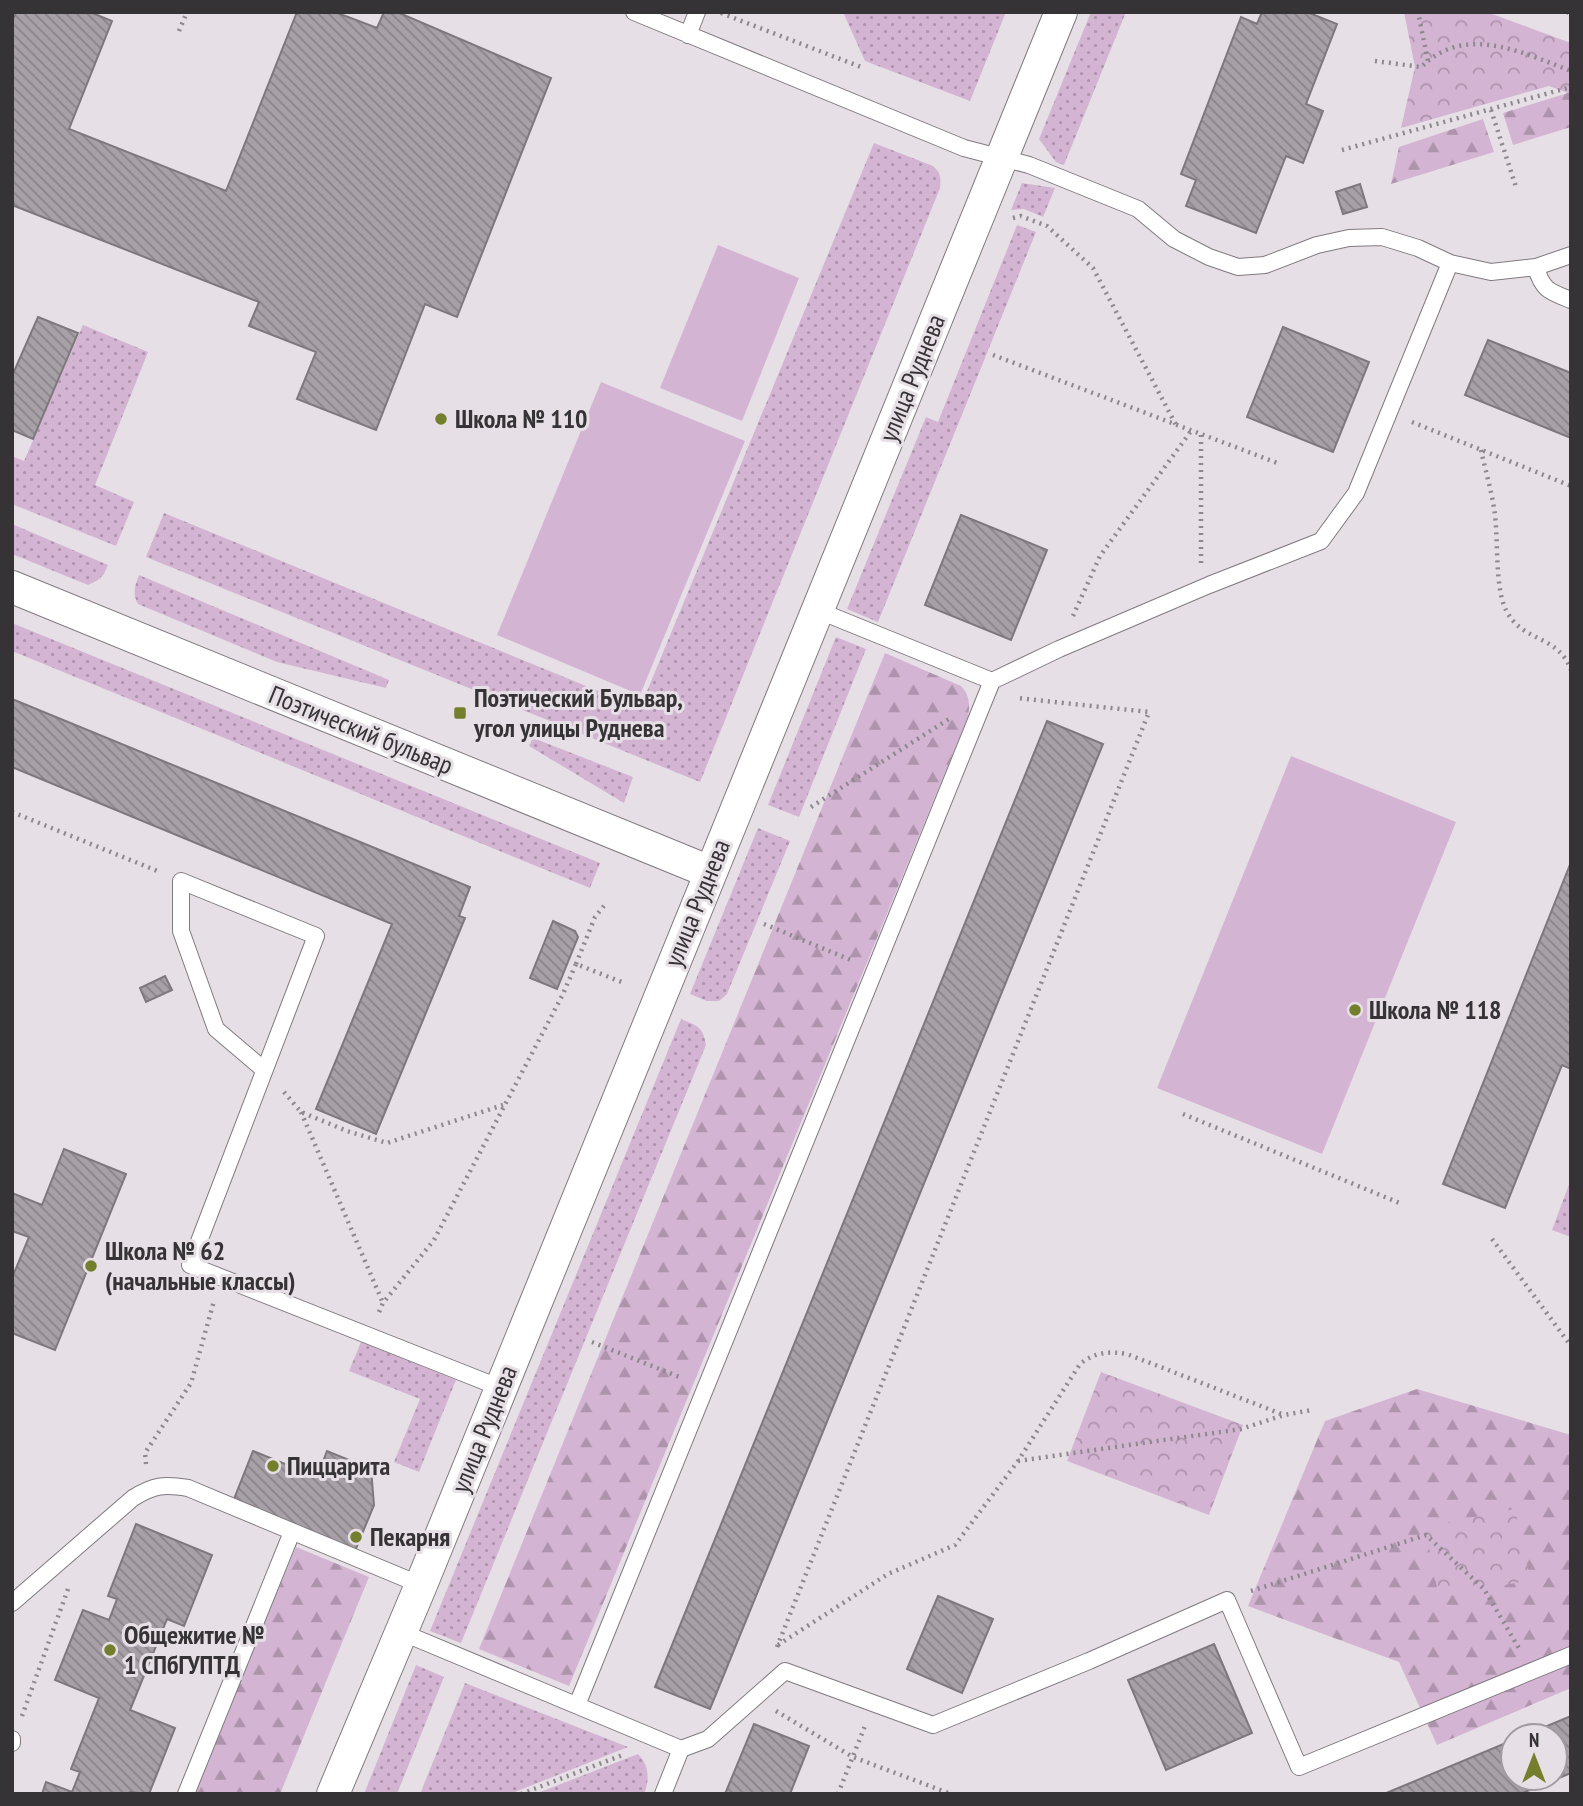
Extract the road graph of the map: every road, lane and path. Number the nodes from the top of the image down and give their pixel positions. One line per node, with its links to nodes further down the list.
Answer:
1 (187, 12): 8 (path)
2 (634, 12): 7 (lane)
3 (697, 12): 9 (lane)
4 (720, 12): 12 (path)
5 (1061, 12): 17 (street, улица Руднева)
6 (1418, 12): 11 (path)
7 (669, 19): 9 (lane)
8 (179, 31)
9 (688, 35): 17 (lane)
10 (1375, 61): 11 (path)
11 (1428, 61): 13 (path)
12 (861, 67)
13 (1571, 71)
14 (1571, 87): 15 (path)
15 (1491, 110): 16 (path); 18 (path)
16 (1342, 149)
17 (1002, 157): 21 (lane); 34 (street, улица Руднева)
18 (1516, 187)
19 (1007, 219): 26 (path)
20 (1571, 255): 22 (lane)
21 (1450, 263): 22 (lane); 25 (lane)
22 (1536, 267): 23 (lane)
23 (1571, 300)
24 (993, 355): 26 (path)
25 (1388, 413): 29 (path); 32 (lane)
26 (1177, 425): 27 (path)
27 (1191, 431): 28 (path); 35 (path)
28 (1201, 435): 30 (path); 32 (path)
29 (1481, 450): 31 (path); 36 (path)
30 (1280, 464)
31 (1571, 486)
32 (1209, 585): 35 (lane)
33 (12, 587): 40 (street, Поэтический бульвар)
34 (817, 610): 37 (lane); 40 (street, улица Руднева)
35 (1059, 649): 37 (lane)
36 (1571, 670)
37 (989, 688): 38 (path); 45 (lane); 70 (path)
38 (811, 807)
39 (12, 812): 41 (path)
40 (710, 872): 59 (street, улица Руднева)
41 (181, 881): 47 (lane); 47 (lane)
42 (607, 902): 44 (path)
43 (764, 924): 45 (path)
44 (576, 964): 46 (path); 48 (path)
45 (875, 970): 58 (lane)
46 (624, 983)
47 (263, 1069): 49 (path); 53 (lane)
48 (504, 1105): 49 (path); 54 (path)
49 (301, 1112): 54 (path)
50 (1183, 1114): 51 (path)
51 (1402, 1204)
52 (1492, 1239): 57 (path)
53 (221, 1277): 55 (lane); 63 (path)
54 (383, 1303): 55 (path)
55 (370, 1336): 59 (lane)
56 (592, 1342): 58 (path)
57 (1571, 1346)
58 (706, 1387): 76 (lane)
59 (501, 1388): 66 (street, улица Руднева)
60 (1312, 1410): 61 (path)
61 (1284, 1415): 62 (path); 62 (path)
62 (1017, 1461): 70 (path)
63 (150, 1488): 64 (lane); 65 (lane)
64 (292, 1532): 66 (lane); 82 (lane)
65 (54, 1566): 68 (lane); 77 (path)
66 (421, 1585): 69 (street, улица Руднева)
67 (1227, 1600): 73 (path); 73 (lane); 75 (lane)
68 (12, 1603)
69 (401, 1632): 76 (lane); 83 (street, улица Руднева)
70 (777, 1646): 72 (path)
71 (1571, 1655): 73 (lane)
72 (785, 1671): 74 (lane); 75 (lane)
73 (1532, 1671)
74 (753, 1698): 79 (lane); 80 (path)
75 (868, 1700): 80 (path)
76 (577, 1705): 78 (lane)
77 (13, 1741)
78 (658, 1741): 79 (lane); 81 (path)
79 (681, 1749): 84 (lane)
80 (853, 1757): 85 (path); 86 (path)
81 (523, 1793)
82 (186, 1794)
83 (333, 1794)
84 (663, 1794)
85 (838, 1794)
86 (951, 1794)

